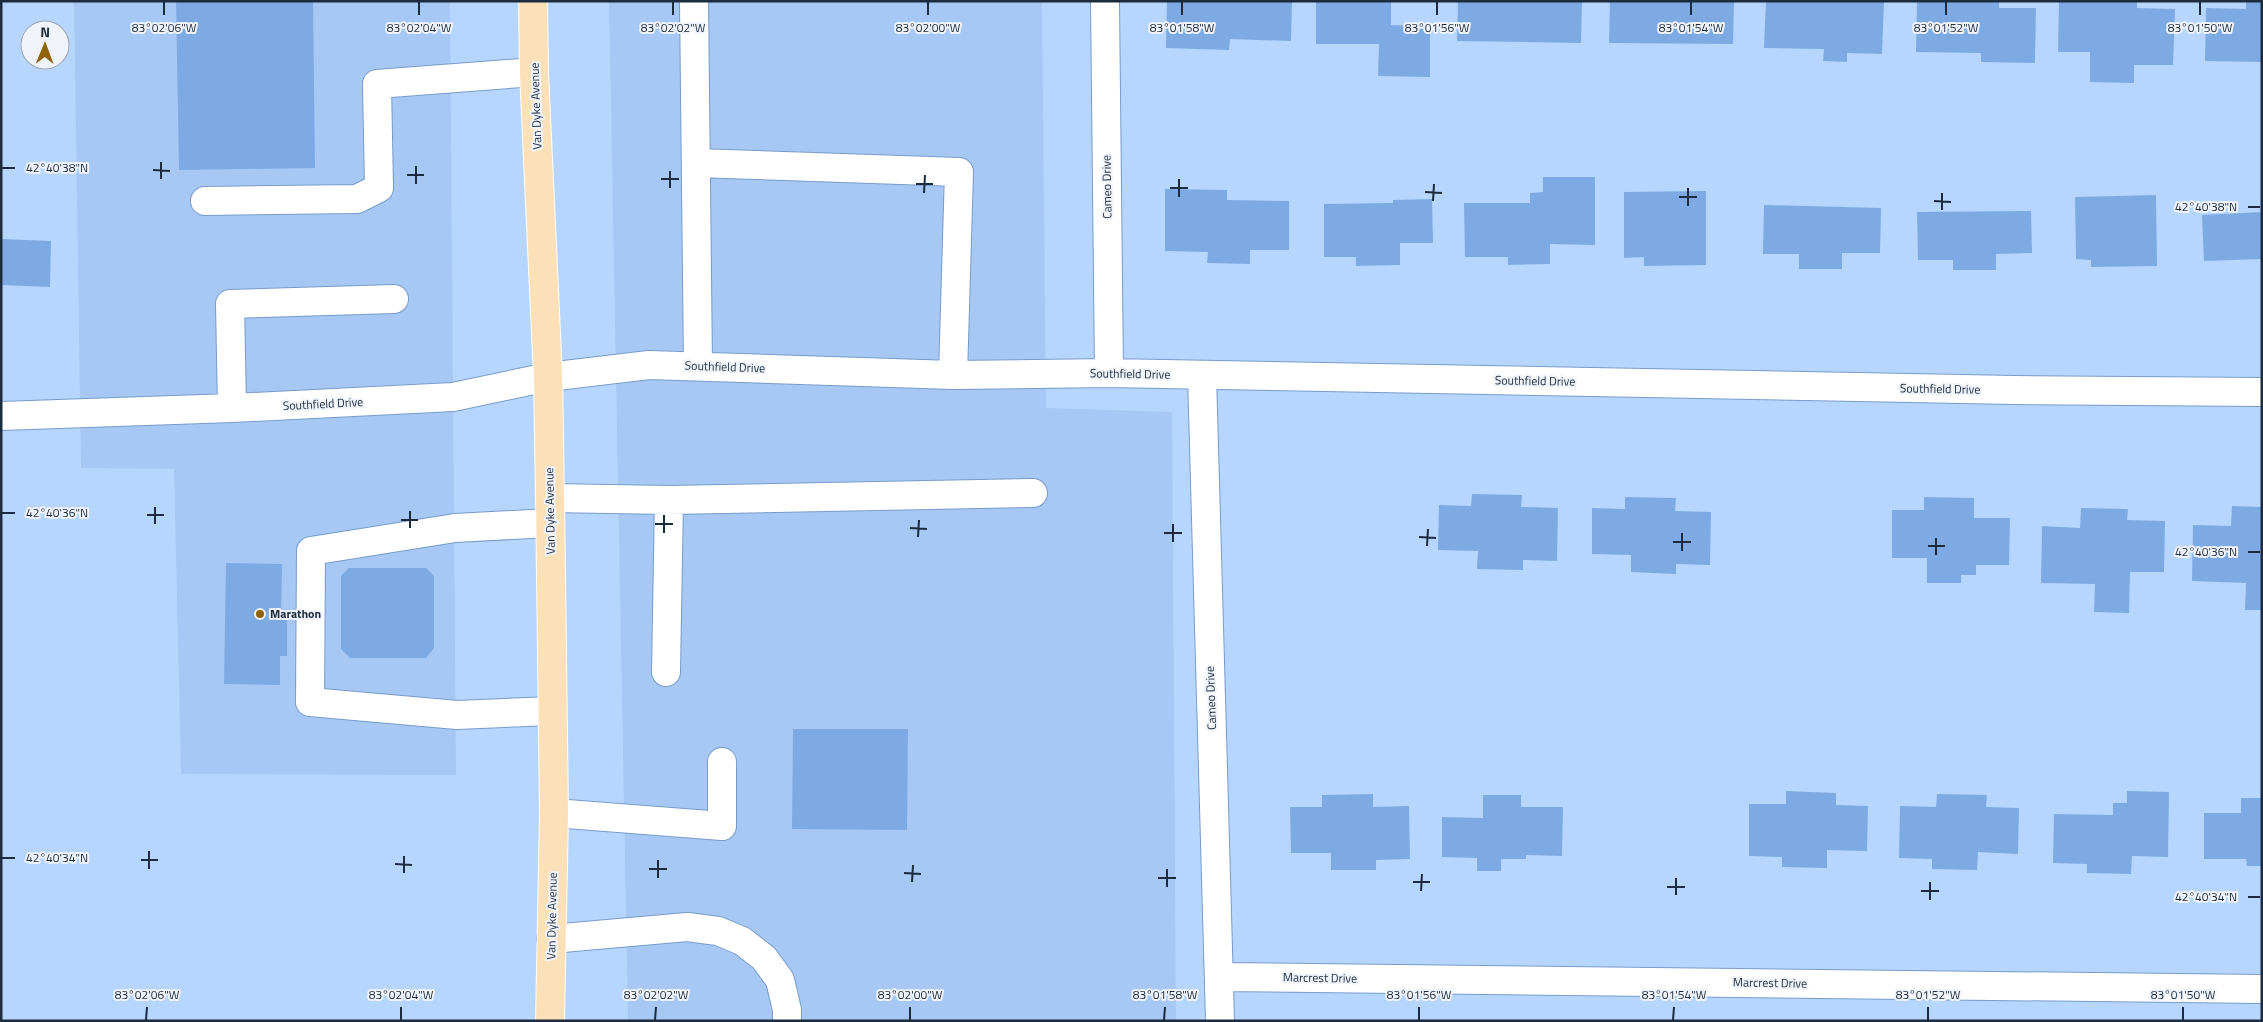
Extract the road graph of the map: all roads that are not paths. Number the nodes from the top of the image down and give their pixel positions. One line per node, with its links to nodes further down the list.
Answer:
1 (533, 1): 4 (main road, Van Dyke Avenue)
2 (694, 1): 5 (street)
3 (1105, 1): 9 (street, Cameo Drive)
4 (534, 72): 6 (street); 12 (main road, Van Dyke Avenue)
5 (696, 163): 8 (street); 10 (street)
6 (205, 201)
7 (394, 299): 14 (street)
8 (698, 366): 10 (street, Southfield Drive); 12 (street, Southfield Drive)
9 (1109, 373): 10 (street, Southfield Drive); 11 (street, Southfield Drive)
10 (953, 375)
11 (1202, 375): 13 (street, Southfield Drive); 24 (street, Cameo Drive)
12 (548, 377): 14 (street, Southfield Drive); 18 (main road, Van Dyke Avenue)
13 (2262, 392)
14 (232, 408): 15 (street, Southfield Drive)
15 (1, 416)
16 (1033, 493): 17 (street)
17 (669, 500): 18 (street); 19 (street)
18 (550, 510): 20 (main road, Van Dyke Avenue); 20 (street)
19 (666, 672)
20 (552, 711): 22 (main road, Van Dyke Avenue)
21 (722, 762): 22 (street)
22 (554, 813): 23 (main road, Van Dyke Avenue)
23 (551, 938): 26 (main road, Van Dyke Avenue); 27 (street)
24 (1219, 977): 25 (street, Marcrest Drive); 28 (street, Cameo Drive)
25 (2262, 989)
26 (550, 1021)
27 (787, 1021)
28 (1220, 1021)

